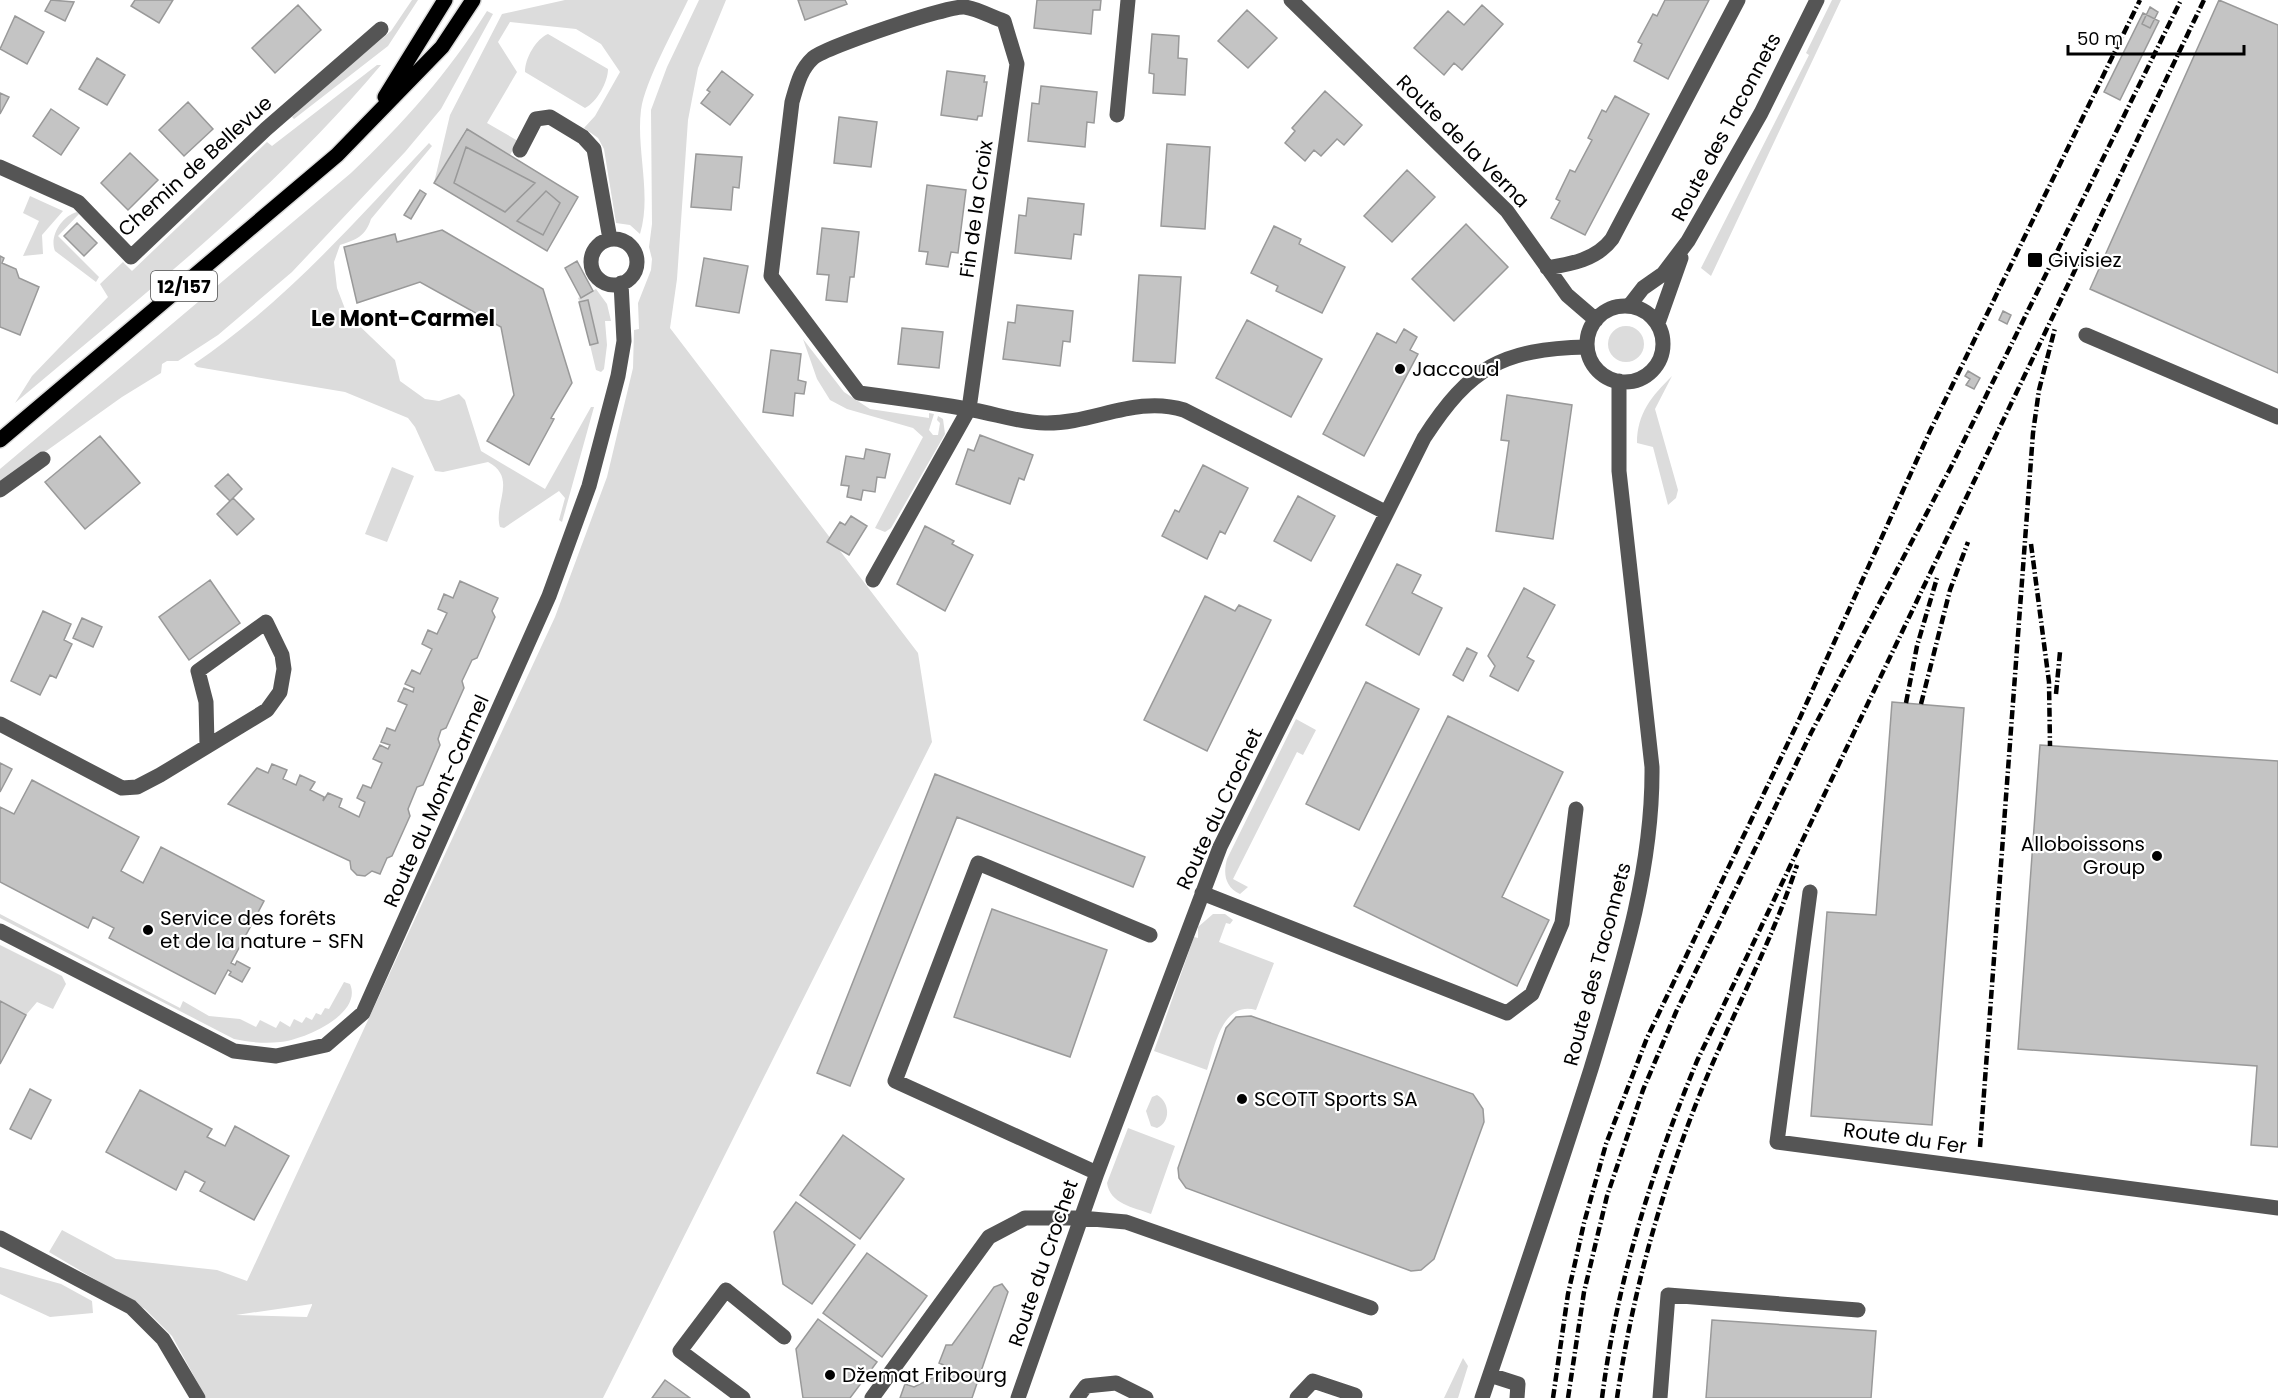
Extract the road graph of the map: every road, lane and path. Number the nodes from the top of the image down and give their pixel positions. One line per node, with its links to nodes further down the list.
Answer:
1 (445, 0): 9 (main road, 12/157)
2 (473, 0): 9 (main road, 12/157)
3 (1128, 0): 8 (street)
4 (1291, 0): 14 (street, Route de la Verna)
5 (1738, 0): 14 (street)
6 (1817, 0): 13 (street, Route des Taconnets)
7 (381, 29): 11 (street, Chemin de Bellevue)
8 (1116, 115)
9 (364, 128): 24 (main road, 12/157)
10 (520, 150): 12 (street)
11 (0, 167)
12 (610, 239): 15 (street); 15 (street)
13 (1688, 241): 16 (street, Route des Taconnets); 18 (street, Route des Taconnets)
14 (1547, 268): 17 (street, Route de la Verna)
15 (621, 283): 34 (street, Route du Mont-Carmel)
16 (1629, 306): 17 (street); 18 (street)
17 (1596, 320): 20 (street)
18 (1658, 323): 21 (street)
19 (2086, 334): 23 (street)
20 (1587, 347): 21 (street); 27 (street, Route du Crochet)
21 (1619, 381): 43 (street, Route des Taconnets)
22 (969, 410): 22 (street, Fin de la Croix); 27 (street); 28 (street, Fin de la Croix)
23 (2278, 417)
24 (0, 440)
25 (43, 459): 26 (street)
26 (0, 490)
27 (1385, 512): 33 (street, Route du Crochet)
28 (873, 580)
29 (0, 724): 30 (street)
30 (207, 745): 30 (street)
31 (1576, 809): 33 (street)
32 (1810, 892): 37 (street, Route du Fer)
33 (1202, 893): 36 (street, Route du Crochet)
34 (0, 932)
35 (1150, 935): 36 (street)
36 (1097, 1173): 38 (street, Route du Crochet)
37 (2278, 1208)
38 (1081, 1218): 40 (street); 46 (street); 47 (street, Route du Crochet)
39 (0, 1238): 44 (street)
40 (1371, 1308)
41 (1858, 1310): 54 (street)
42 (784, 1337): 45 (street)
43 (1490, 1375): 52 (street, Route des Taconnets); 53 (street)
44 (198, 1398)
45 (743, 1398)
46 (872, 1398)
47 (1018, 1398)
48 (1077, 1398): 49 (street)
49 (1146, 1398)
50 (1297, 1398): 51 (street)
51 (1354, 1398)
52 (1482, 1398)
53 (1517, 1398)
54 (1660, 1398)

